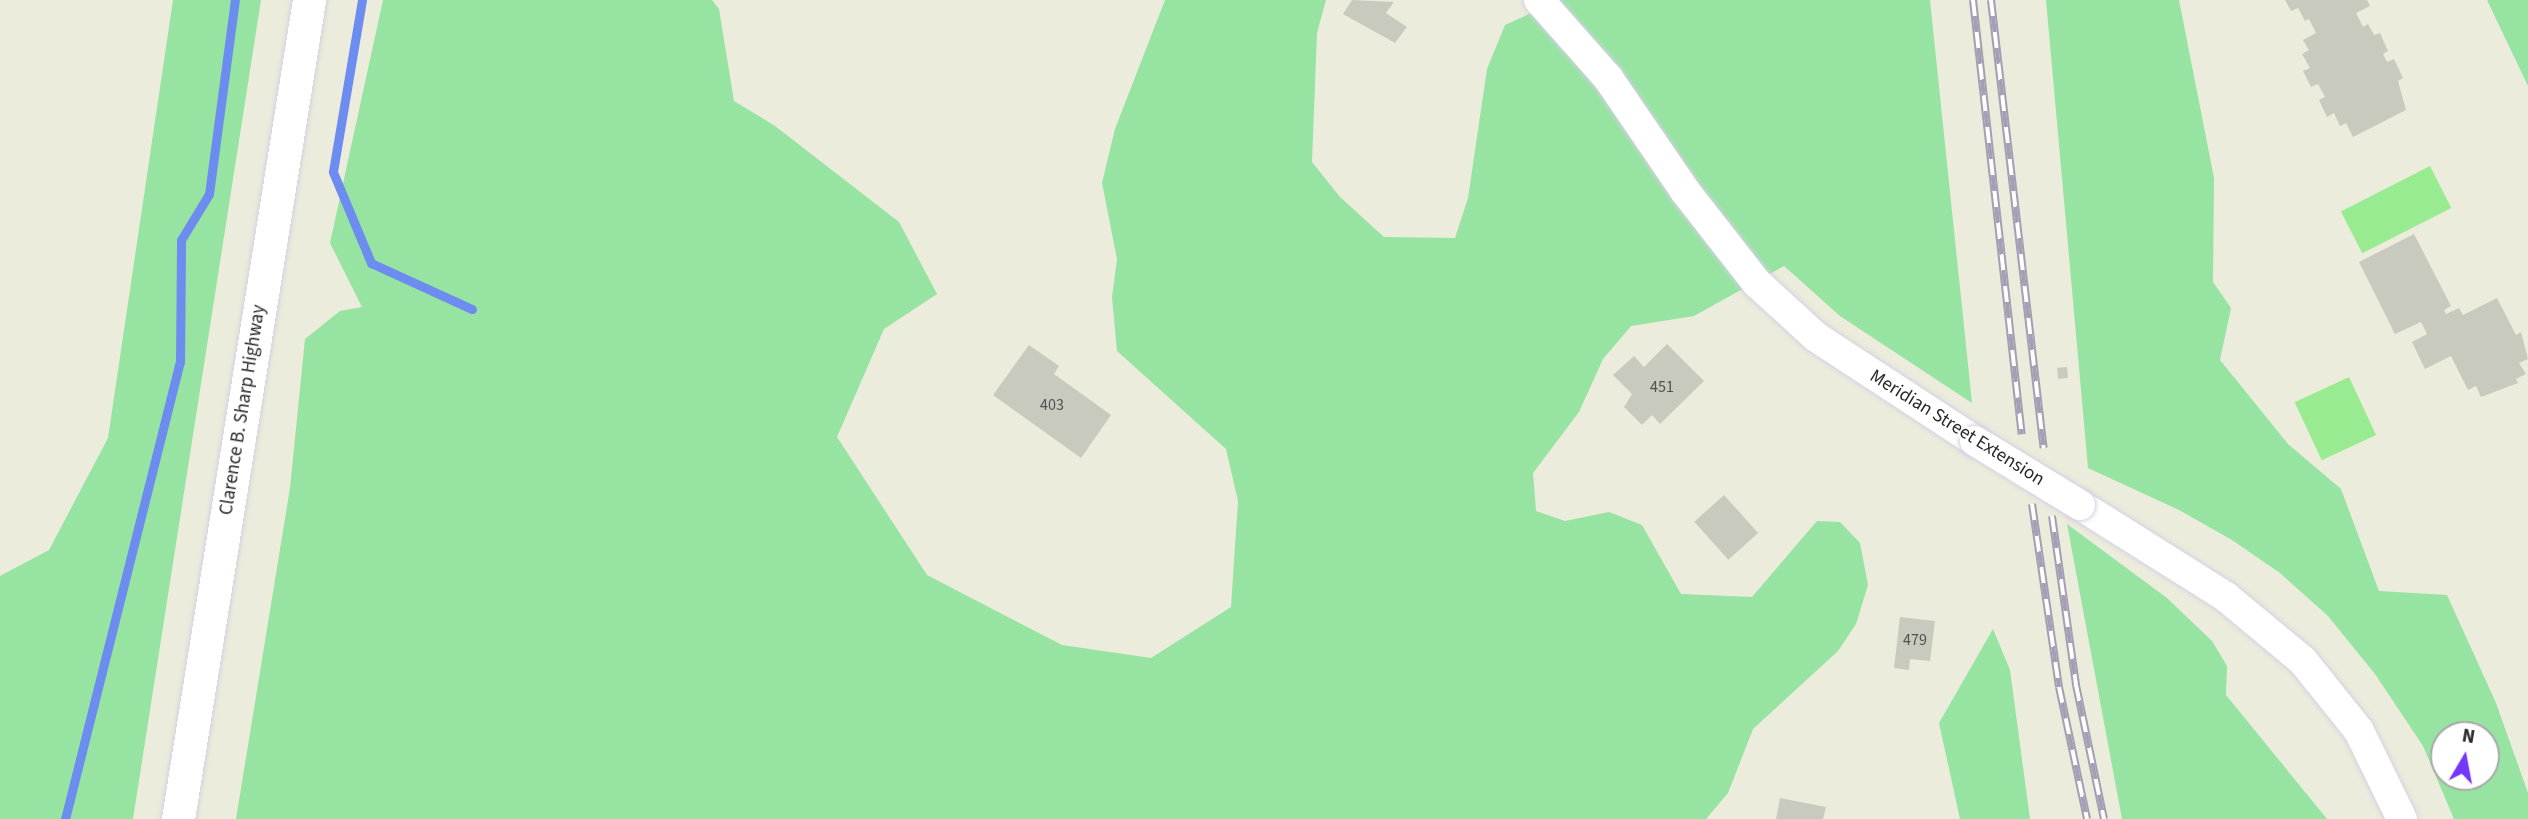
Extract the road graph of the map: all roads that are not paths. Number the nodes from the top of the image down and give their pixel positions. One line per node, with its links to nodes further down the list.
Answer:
1 (309, 0): 3 (main road, Clarence B. Sharp Highway)
2 (1539, 0): 4 (street, Meridian Street Extension, bridge)
3 (178, 819)
4 (2402, 819)

